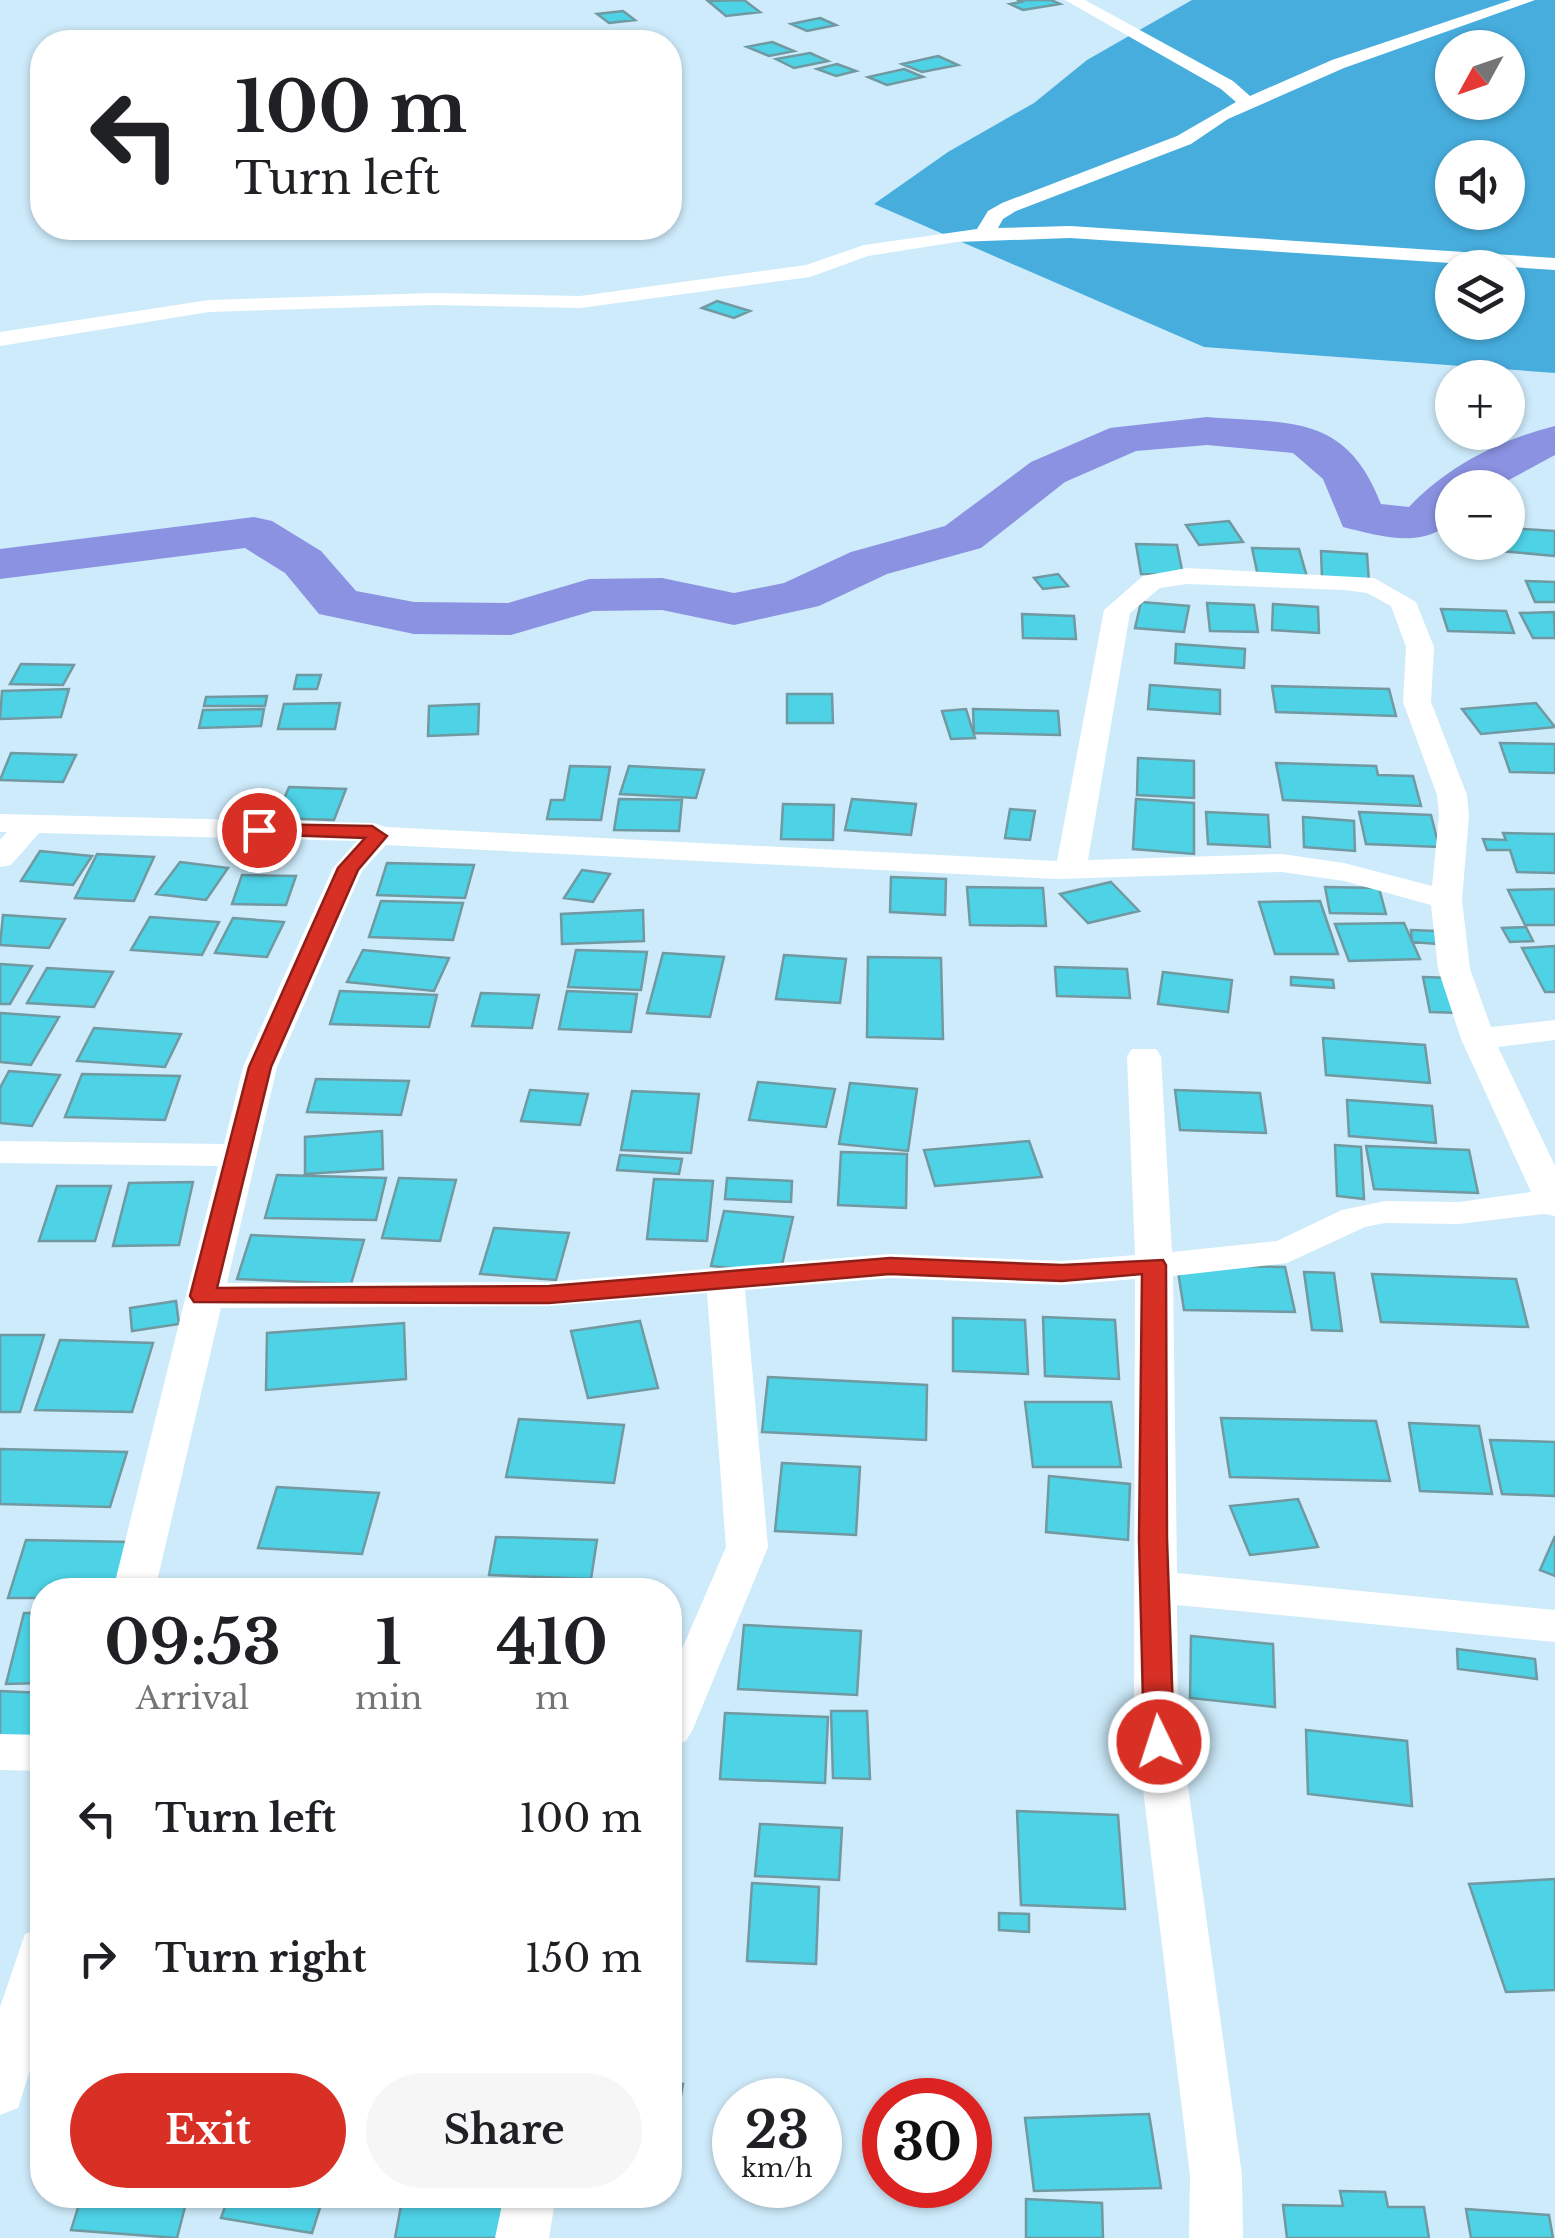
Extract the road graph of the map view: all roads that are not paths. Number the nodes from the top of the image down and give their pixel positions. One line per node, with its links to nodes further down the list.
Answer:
1 (1073, 0): 3 (street)
2 (1527, 0): 3 (street)
3 (1250, 104): 4 (street)
4 (984, 235): 5 (street); 6 (street)
5 (1555, 264)
6 (0, 339)
7 (15, 823): 8 (street); 9 (street)
8 (378, 836): 10 (street); 16 (street)
9 (0, 858)
10 (1071, 868): 11 (street); 11 (street)
11 (1446, 900): 13 (street)
12 (1555, 1030): 13 (street)
13 (1478, 1039): 17 (street)
14 (1144, 1056): 18 (street)
15 (0, 1152): 16 (street)
16 (238, 1155): 20 (street)
17 (1554, 1203): 18 (street)
18 (1154, 1265): 19 (street); 22 (street)
19 (725, 1280): 20 (street); 24 (street)
20 (202, 1296): 21 (street)
21 (137, 1578)
22 (1156, 1587): 23 (street); 31 (street)
23 (1555, 1626)
24 (682, 1700)
25 (0, 1752): 26 (street)
26 (30, 1753)
27 (30, 1990): 28 (street)
28 (0, 2092)
29 (528, 2208): 30 (street)
30 (522, 2238)
31 (1216, 2238)

